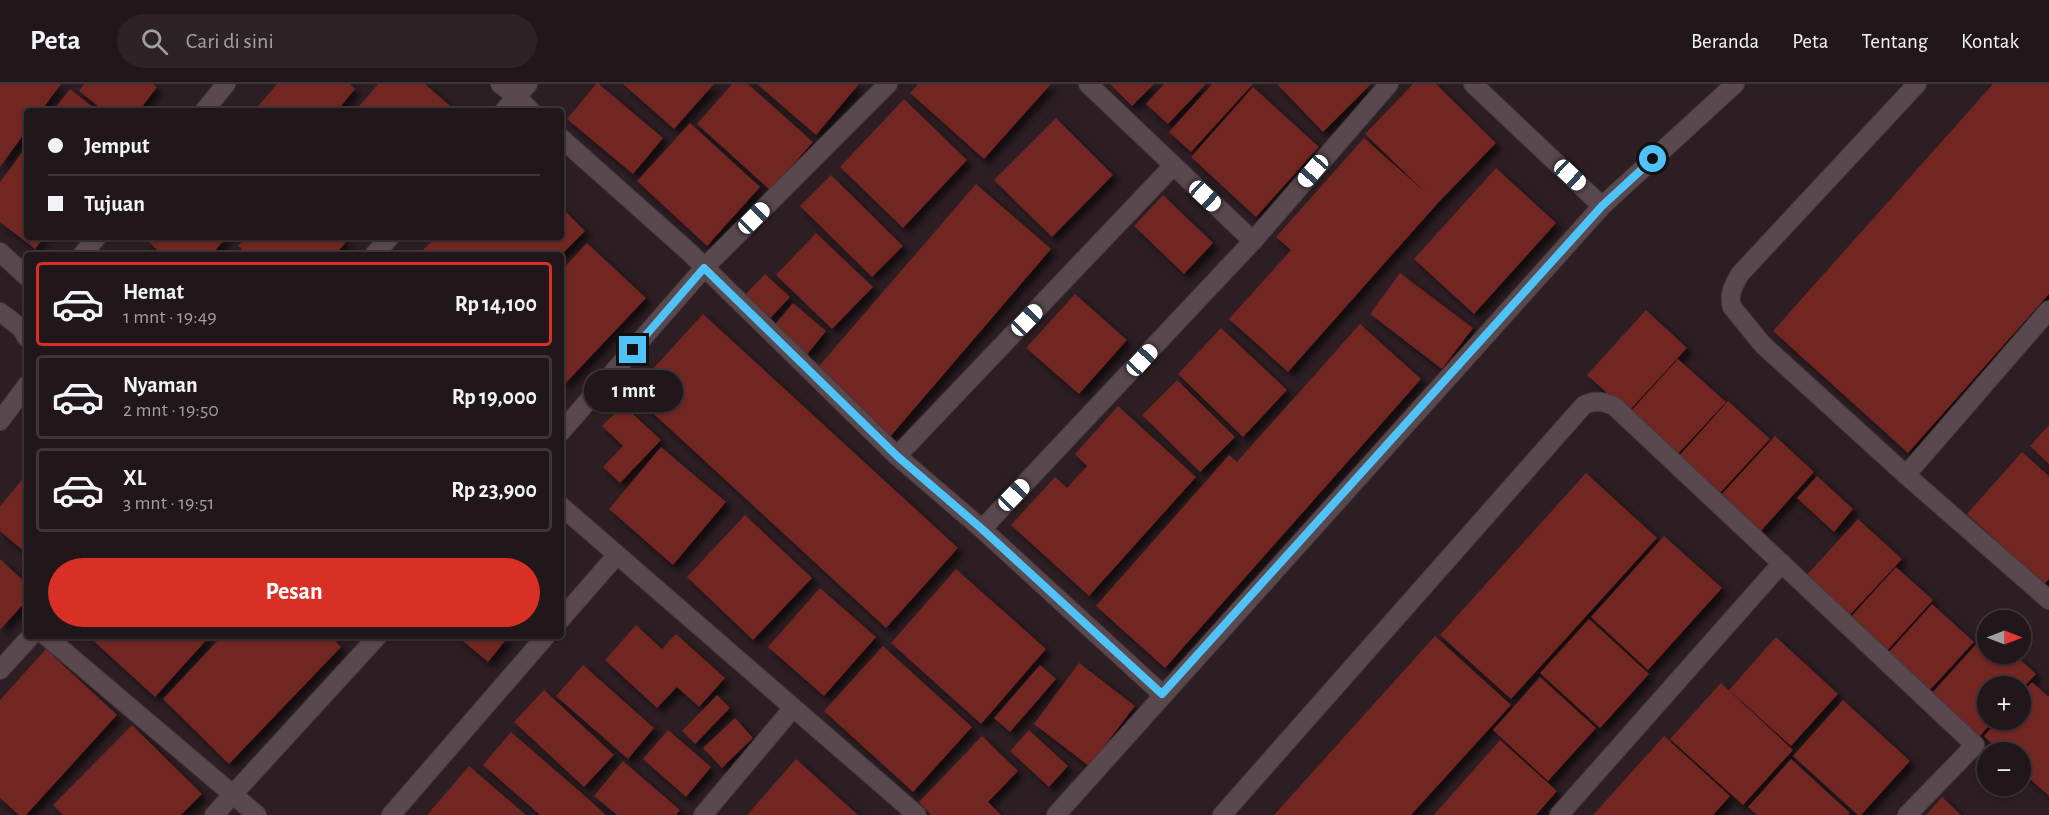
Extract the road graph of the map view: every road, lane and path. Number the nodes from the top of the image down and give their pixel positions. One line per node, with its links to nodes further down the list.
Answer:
1 (226, 84): 10 (street)
2 (500, 84): 9 (street)
3 (888, 84): 22 (street)
4 (1088, 84): 14 (street)
5 (1389, 84): 18 (street)
6 (1473, 84): 15 (street)
7 (1735, 84): 15 (street)
8 (1917, 84): 31 (street)
9 (522, 90): 11 (street); 12 (street)
10 (206, 108)
11 (507, 108)
12 (530, 108)
13 (564, 141): 22 (street)
14 (1173, 166): 18 (street); 30 (street)
15 (1602, 206): 43 (street)
16 (94, 240): 20 (street)
17 (387, 240): 21 (street)
18 (1253, 242): 33 (street)
19 (0, 252): 23 (street)
20 (84, 252)
21 (377, 252)
22 (704, 268): 29 (street); 30 (street)
23 (24, 274)
24 (2049, 310): 31 (street)
25 (0, 312): 26 (street)
26 (24, 333)
27 (24, 389): 28 (street)
28 (0, 421)
29 (564, 429)
30 (897, 456): 33 (street)
31 (1906, 475): 36 (street)
32 (564, 509): 34 (street)
33 (982, 529): 43 (street)
34 (616, 556): 37 (street); 44 (street)
35 (1782, 563): 52 (street); 53 (street); 54 (street)
36 (2049, 600)
37 (564, 616)
38 (28, 639): 42 (street)
39 (50, 639): 45 (street)
40 (375, 639): 45 (street)
41 (543, 639): 48 (street)
42 (0, 670)
43 (1162, 694): 51 (street)
44 (793, 708): 49 (street); 50 (street)
45 (234, 795): 46 (street); 47 (street)
46 (214, 815)
47 (257, 815)
48 (390, 815)
49 (702, 815)
50 (917, 815)
51 (1056, 815)
52 (1221, 815)
53 (1559, 815)
54 (1907, 815)

